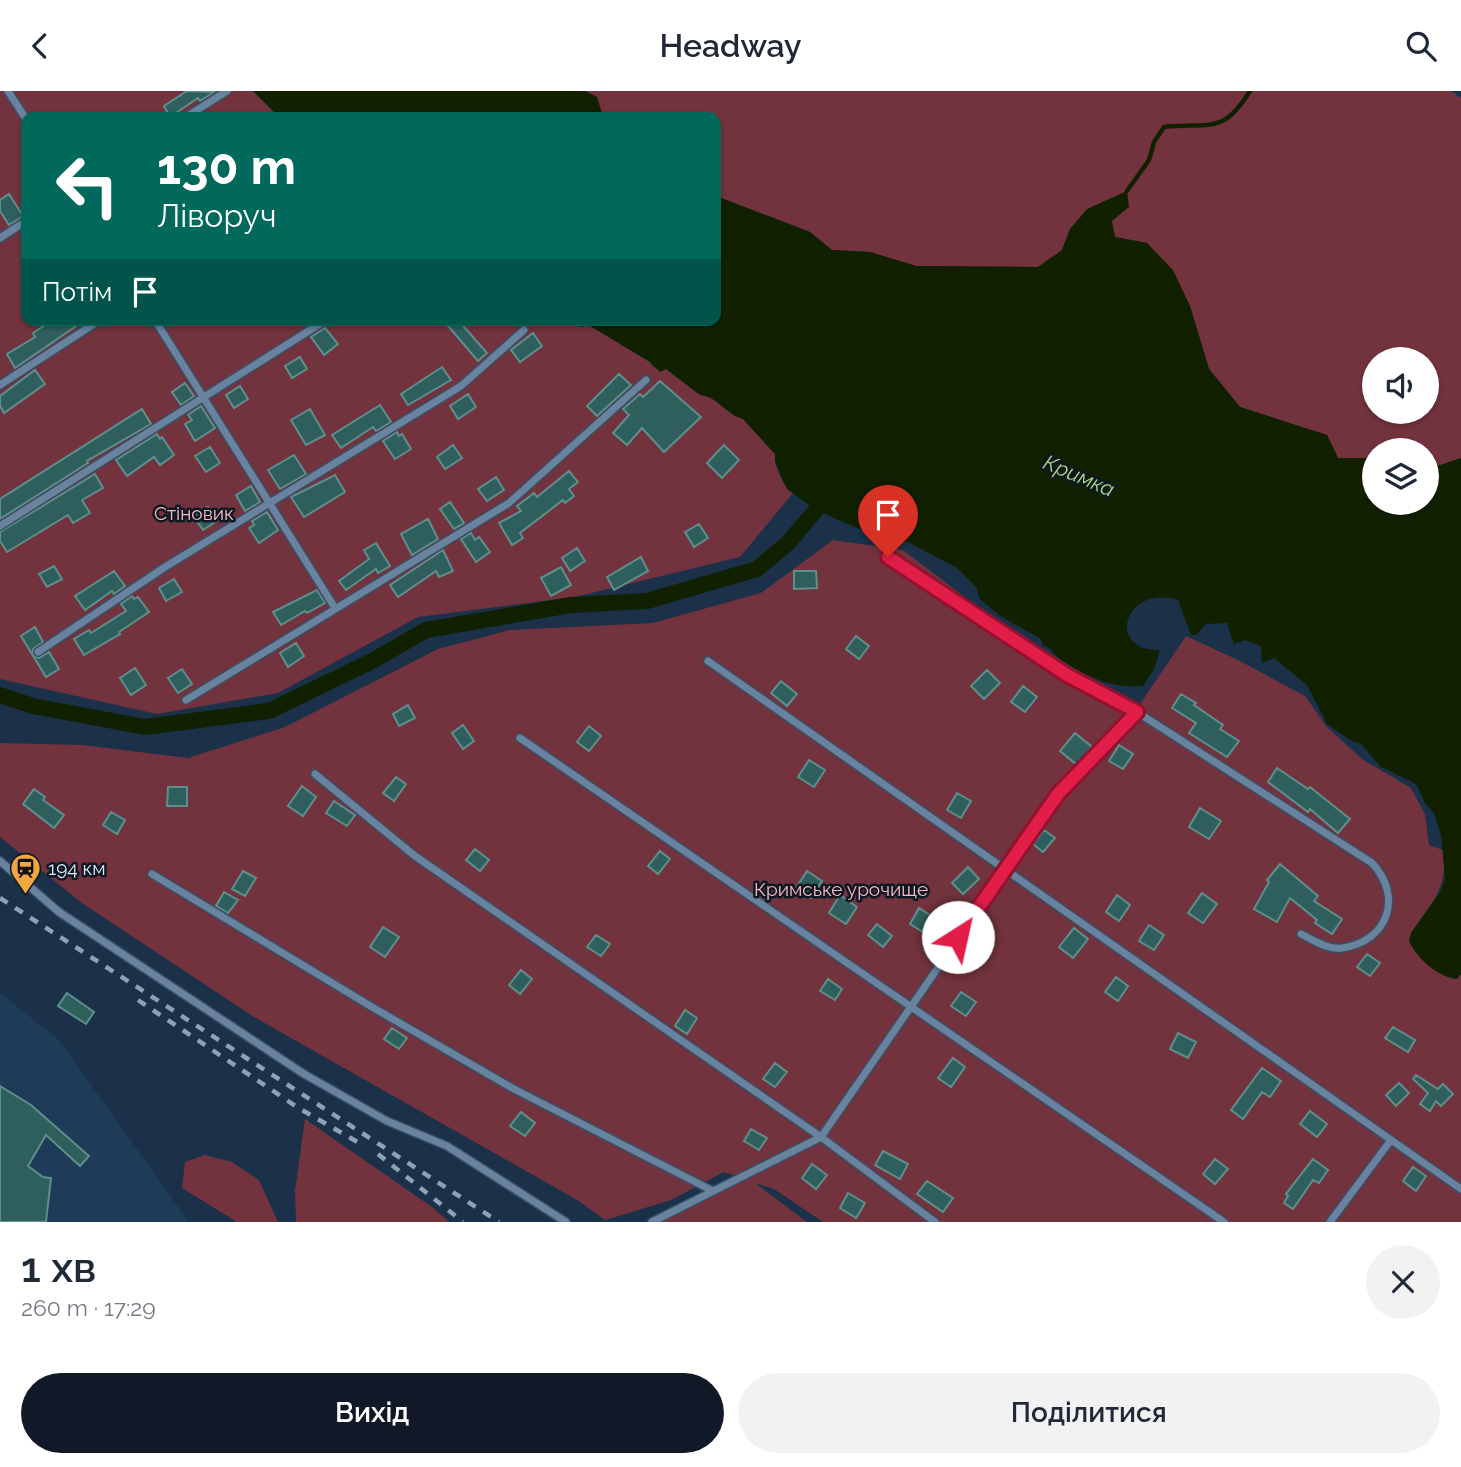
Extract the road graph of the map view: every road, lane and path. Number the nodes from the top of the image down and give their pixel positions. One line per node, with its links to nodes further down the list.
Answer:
1 (8, 91): 3 (lane)
2 (227, 91): 4 (lane)
3 (22, 112)
4 (194, 112)
5 (21, 224): 6 (lane)
6 (0, 238)
7 (91, 326): 12 (lane)
8 (159, 326): 13 (lane)
9 (316, 326): 13 (lane)
10 (524, 330): 14 (lane)
11 (646, 380): 17 (lane)
12 (0, 385)
13 (203, 397): 14 (lane); 15 (lane)
14 (271, 503): 17 (lane); 18 (lane)
15 (0, 526)
16 (888, 557): 21 (lane)
17 (335, 608): 20 (lane)
18 (38, 652)
19 (708, 661): 25 (lane)
20 (186, 700)
21 (1137, 712): 25 (lane); 27 (lane)
22 (520, 738): 28 (lane)
23 (315, 774): 29 (lane)
24 (0, 861): 33 (lane)
25 (1006, 868): 28 (lane); 30 (lane)
26 (152, 874): 32 (lane)
27 (1301, 934)
28 (910, 1006): 29 (lane); 36 (lane)
29 (821, 1137): 32 (lane); 35 (lane)
30 (1391, 1140): 31 (lane); 37 (lane)
31 (1461, 1189)
32 (713, 1191): 34 (lane)
33 (566, 1222)
34 (652, 1222)
35 (935, 1222)
36 (1224, 1222)
37 (1330, 1222)

